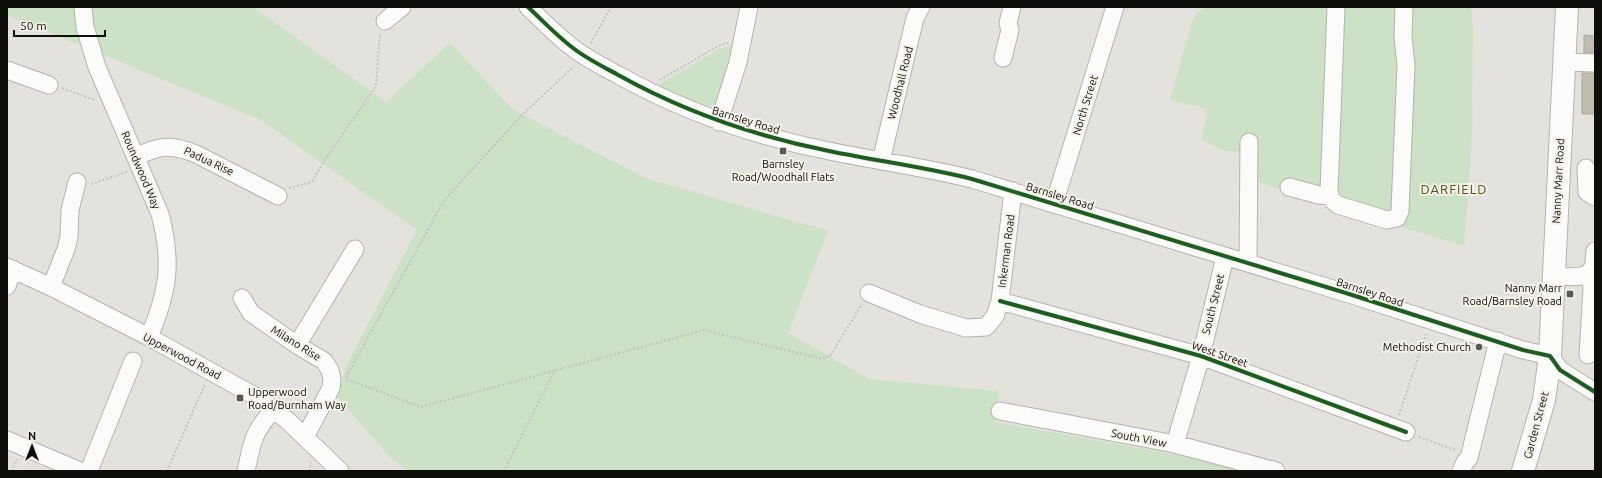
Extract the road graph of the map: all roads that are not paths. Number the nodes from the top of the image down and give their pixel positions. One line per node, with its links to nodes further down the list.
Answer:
1 (83, 7): 20 (street, Roundwood Way)
2 (402, 7): 11 (street)
3 (528, 7): 17 (street, Barnsley Road)
4 (749, 7): 17 (street)
5 (921, 7): 19 (street, Woodhall Road)
6 (1012, 7): 12 (street)
7 (1115, 7): 28 (street, North Street)
8 (1336, 7): 26 (street)
9 (1404, 7): 26 (street)
10 (1567, 7): 13 (main road, Nanny Marr Road)
11 (385, 21)
12 (1002, 58)
13 (1565, 62): 14 (street); 35 (main road, Nanny Marr Road)
14 (1595, 63)
15 (7, 70): 16 (street)
16 (49, 86)
17 (719, 122): 19 (street, Barnsley Road)
18 (1249, 142): 32 (street)
19 (881, 161): 24 (street, Barnsley Road)
20 (138, 163): 25 (street, Padua Rise); 41 (street, Roundwood Way)
21 (1586, 168): 27 (street)
22 (76, 185): 37 (street)
23 (1289, 187): 26 (street)
24 (1013, 191): 28 (street, Barnsley Road); 40 (street, Inkerman Road)
25 (278, 196)
26 (1330, 196)
27 (1595, 197)
28 (1054, 204): 31 (street, Barnsley Road)
29 (355, 249): 43 (street)
30 (1595, 251): 34 (street)
31 (1225, 256): 32 (street, Barnsley Road); 45 (street, South Street)
32 (1248, 263): 42 (street, Barnsley Road)
33 (10, 268): 36 (street); 37 (street, Upperwood Road)
34 (1590, 272): 35 (street); 44 (street)
35 (1553, 276): 46 (main road, Nanny Marr Road)
36 (7, 286)
37 (51, 287): 41 (street, Upperwood Road)
38 (869, 293): 40 (street, Inkerman Road)
39 (242, 298): 43 (street, Milano Rise)
40 (1000, 301): 45 (street, West Street)
41 (149, 338): 49 (street, Upperwood Road)
42 (1498, 341): 46 (street, Barnsley Road); 55 (street)
43 (297, 345): 52 (street, Milano Rise)
44 (1588, 355)
45 (1200, 356): 51 (street, West Street); 54 (street, South Street)
46 (1550, 356): 48 (street); 61 (main road, Garden Street)
47 (133, 361): 58 (street)
48 (1595, 392)
49 (274, 410): 52 (street, Upperwood Road); 59 (street)
50 (1000, 411): 54 (street, South View)
51 (1400, 430)
52 (305, 437): 60 (street, Upperwood Road)
53 (7, 440): 57 (street)
54 (1175, 444): 56 (street, South View)
55 (1463, 466)
56 (1266, 470)
57 (80, 471)
58 (88, 471)
59 (246, 471)
60 (340, 471)
61 (1523, 471)

